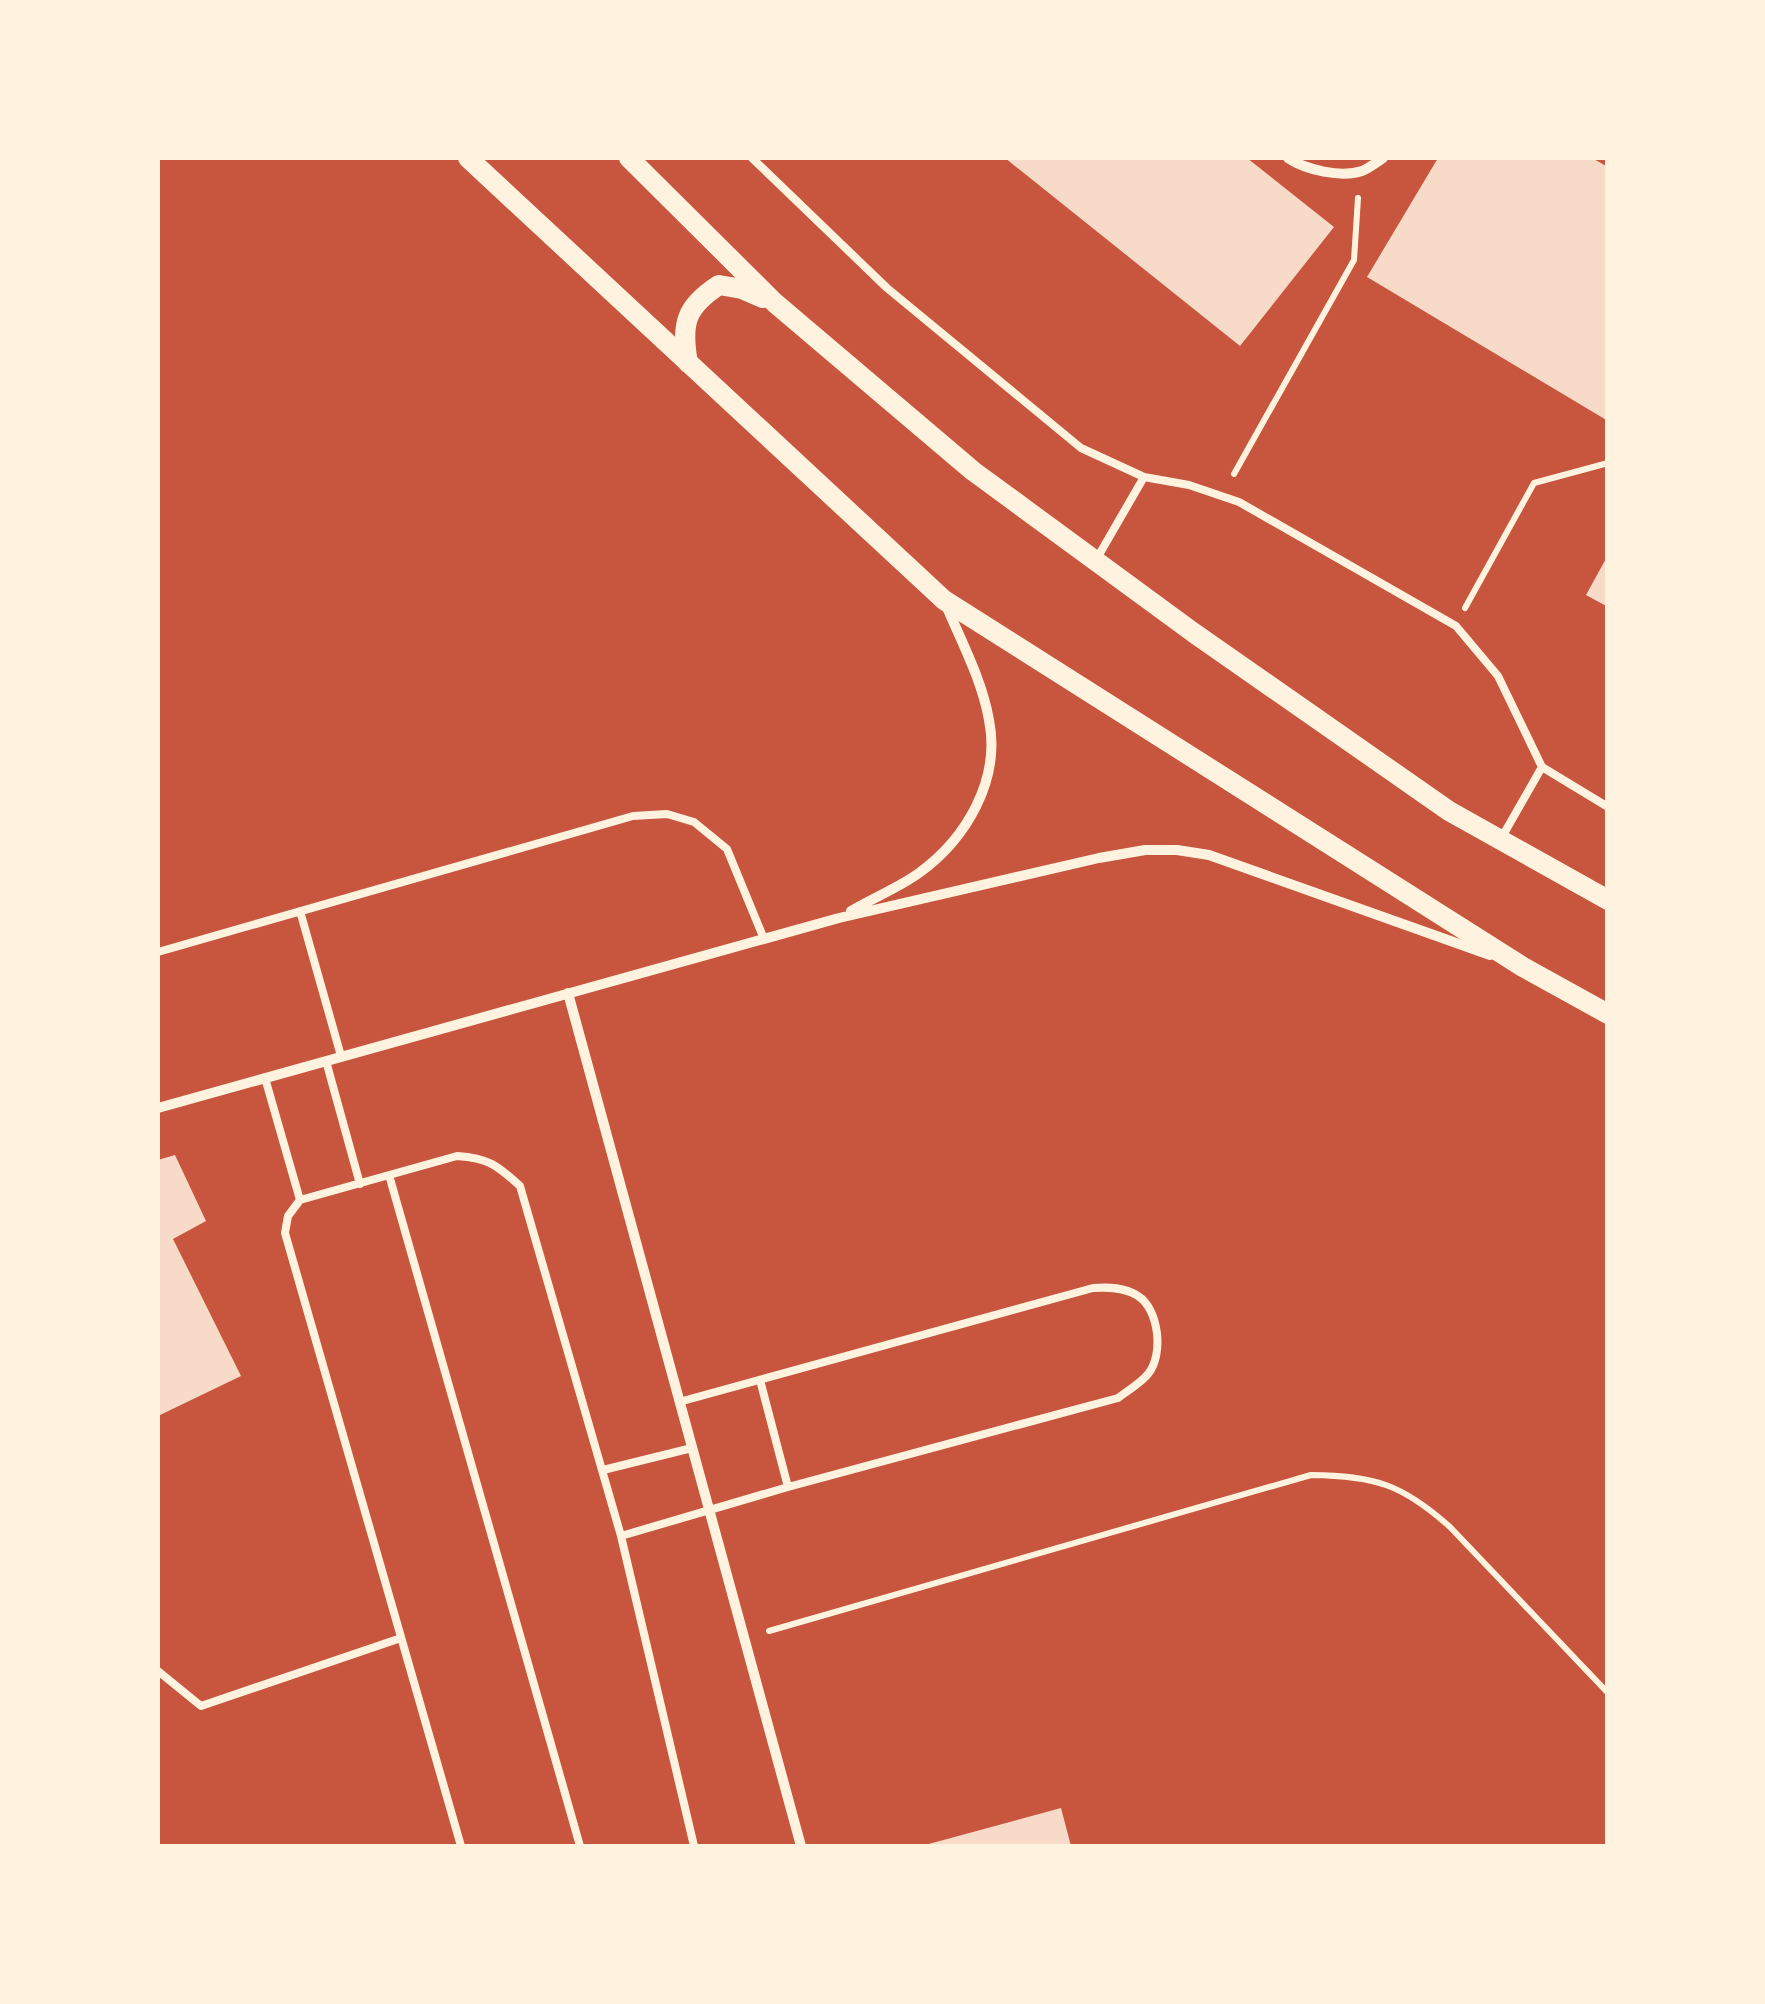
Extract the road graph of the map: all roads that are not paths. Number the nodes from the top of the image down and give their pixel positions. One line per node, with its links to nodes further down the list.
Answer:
1 (468, 158): 7 (main road)
2 (629, 158): 6 (main road)
3 (752, 158): 8 (lane)
4 (1288, 158): 5 (street)
5 (1384, 158)
6 (774, 302): 7 (main road); 9 (main road)
7 (688, 362): 10 (main road)
8 (1144, 477): 9 (lane); 11 (lane)
9 (1095, 562): 13 (main road)
10 (944, 600): 16 (street); 19 (main road)
11 (1542, 767): 12 (lane); 13 (lane)
12 (1608, 808)
13 (1501, 840): 14 (main road)
14 (1608, 900)
15 (300, 912): 17 (lane); 18 (lane); 22 (lane)
16 (839, 918): 17 (street); 19 (street)
17 (764, 939): 20 (street)
18 (158, 952)
19 (1523, 968): 21 (main road)
20 (568, 993): 22 (street); 30 (street)
21 (1608, 1014)
22 (340, 1056): 23 (street)
23 (326, 1061): 24 (street); 27 (lane)
24 (266, 1078): 25 (street); 28 (lane)
25 (158, 1108)
26 (388, 1176): 27 (lane); 32 (lane); 39 (lane)
27 (360, 1184): 28 (lane)
28 (300, 1200): 36 (lane)
29 (760, 1380): 30 (lane); 33 (lane); 33 (lane)
30 (679, 1402): 31 (street)
31 (692, 1448): 32 (lane); 34 (street)
32 (603, 1470): 35 (lane)
33 (788, 1487): 34 (lane)
34 (709, 1510): 35 (lane); 41 (street)
35 (621, 1536): 40 (lane)
36 (401, 1638): 37 (lane); 38 (lane)
37 (158, 1672)
38 (461, 1846)
39 (580, 1846)
40 (694, 1846)
41 (800, 1846)

